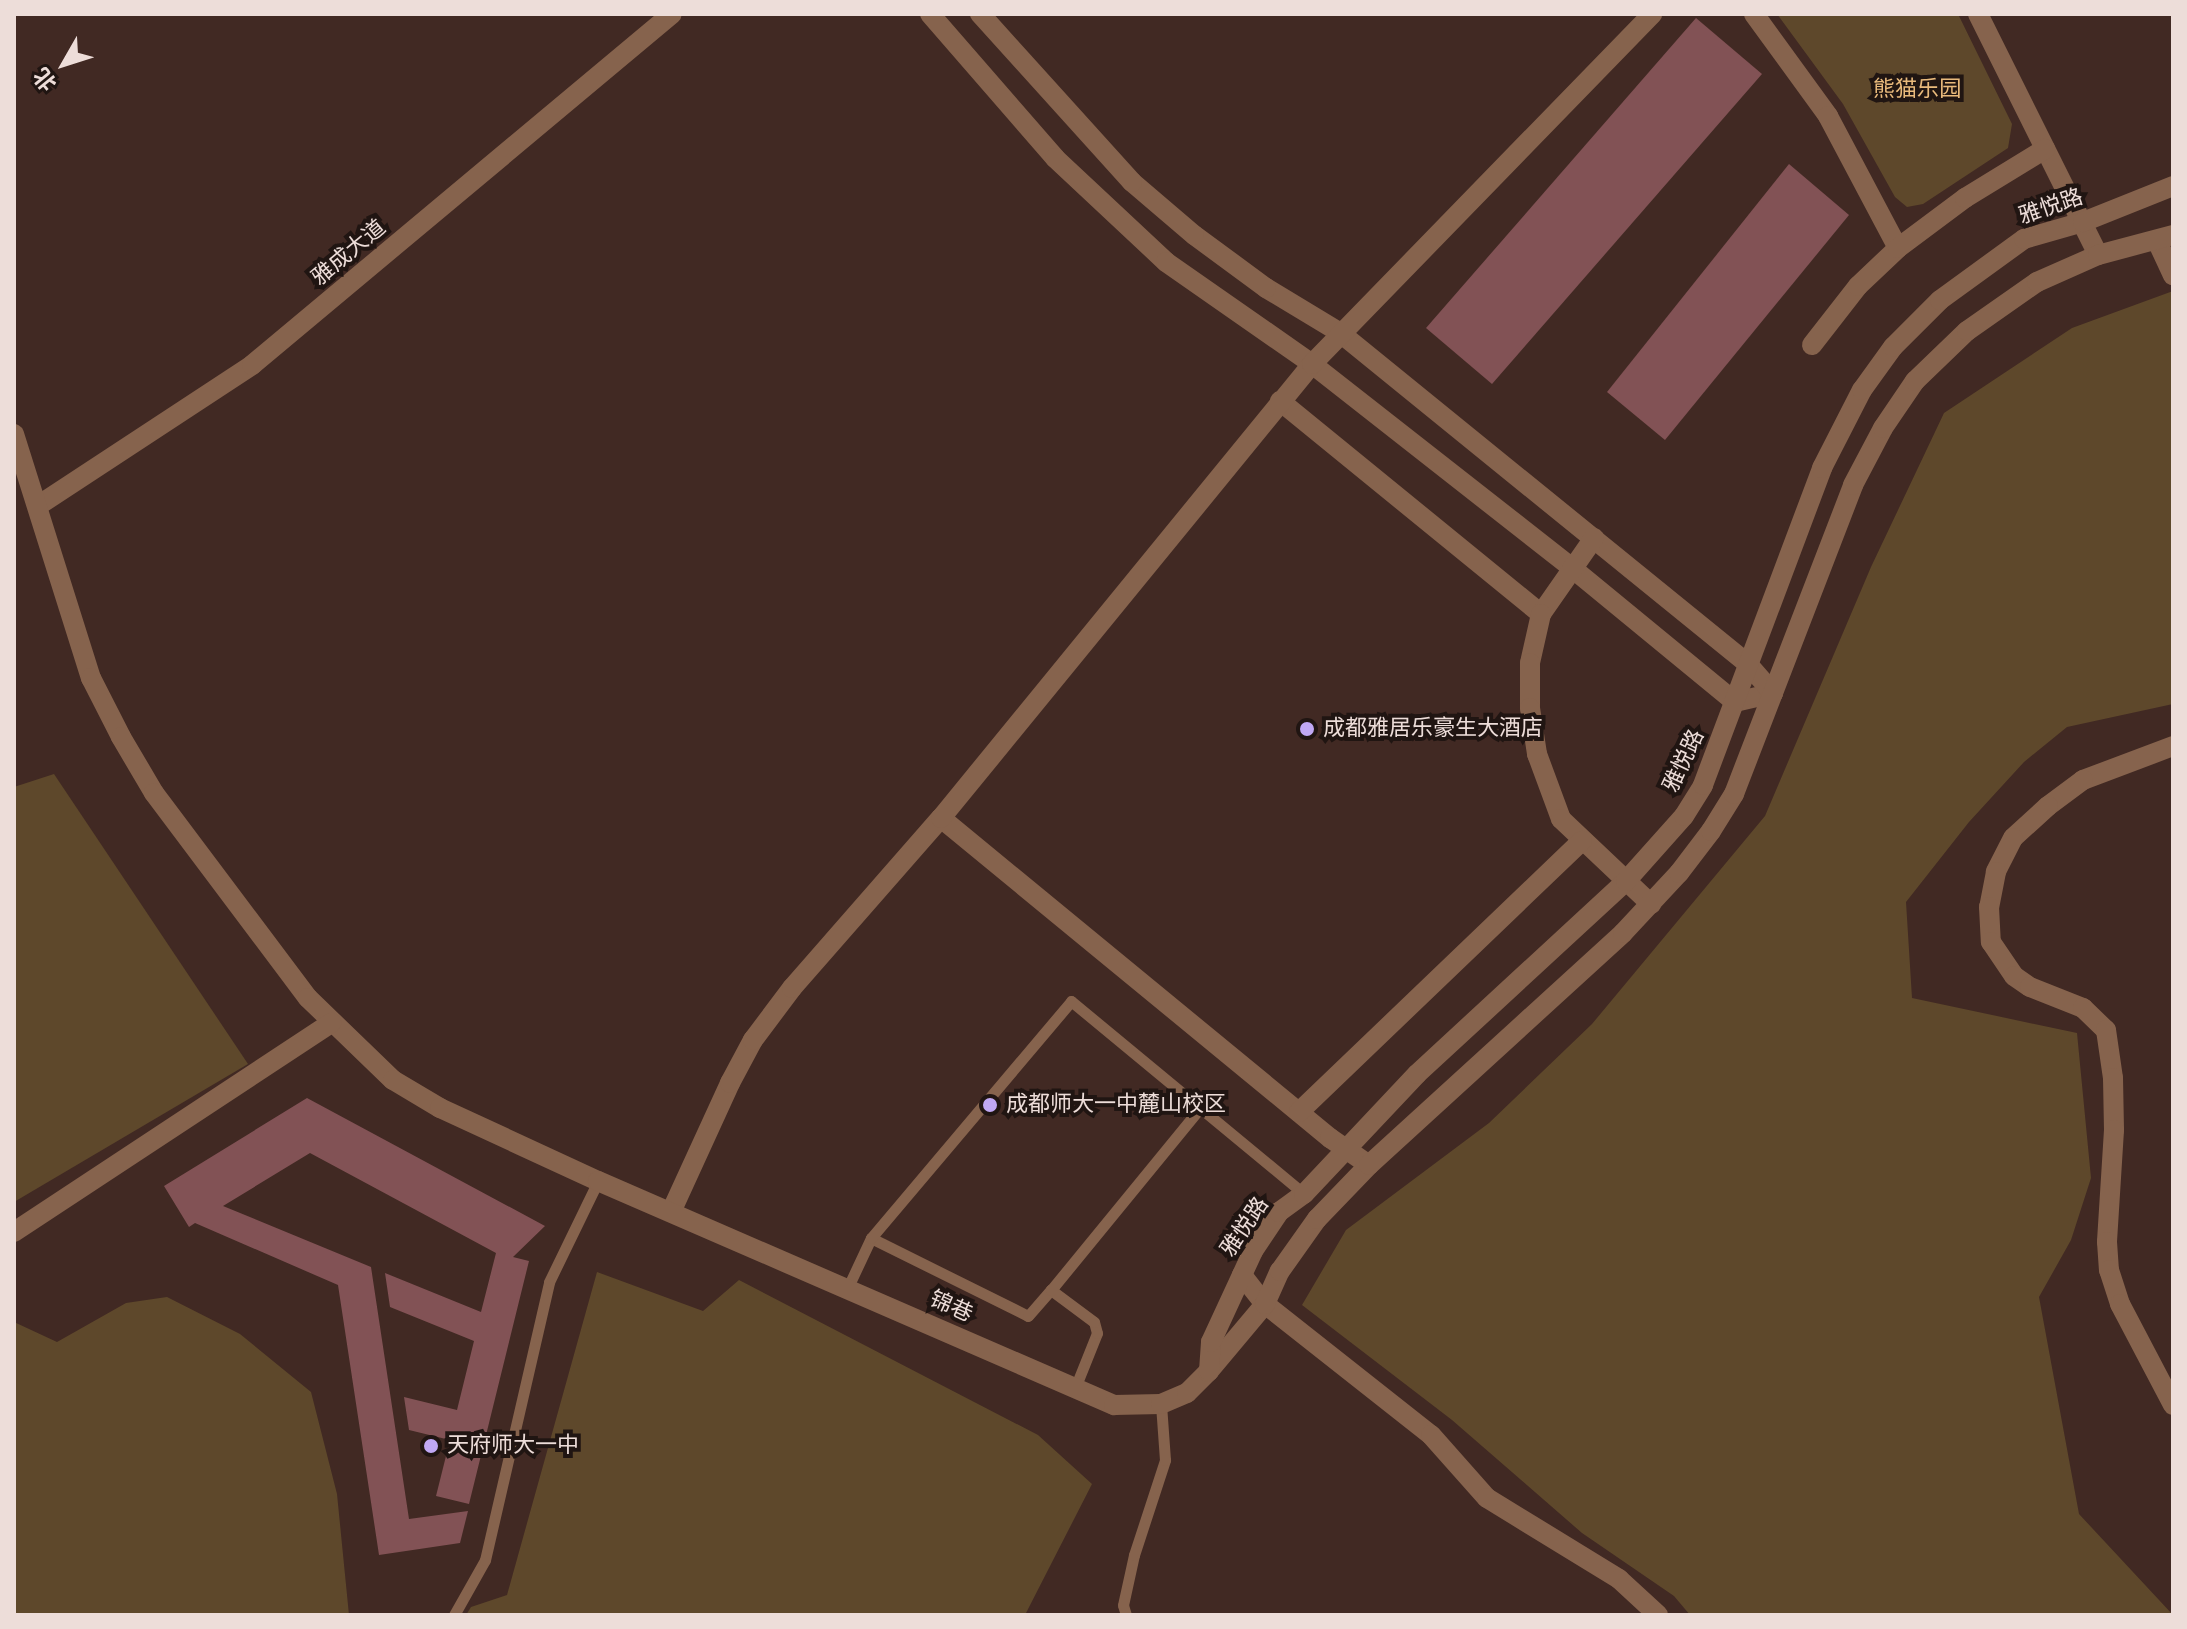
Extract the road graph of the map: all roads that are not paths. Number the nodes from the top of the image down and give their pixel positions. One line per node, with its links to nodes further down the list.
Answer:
1 (672, 14): 19 (street, 雅成大道)
2 (930, 14): 16 (street)
3 (980, 14): 14 (street)
4 (1652, 14): 14 (street)
5 (1754, 14): 11 (street)
6 (1978, 14): 7 (street)
7 (2045, 149): 9 (street); 11 (street)
8 (2173, 186): 9 (street, 雅悦路)
9 (2083, 222): 12 (street); 23 (street, 雅悦路)
10 (2165, 238): 12 (street); 13 (street)
11 (1898, 248): 15 (street)
12 (2098, 255): 24 (street, 锦巷)
13 (2173, 276)
14 (1339, 332): 16 (street); 20 (street)
15 (1812, 345)
16 (1312, 364): 17 (street); 21 (street)
17 (1280, 401): 22 (street); 27 (street)
18 (14, 434): 19 (street, 锦巷)
19 (39, 505): 31 (street, 锦巷)
20 (1594, 538): 21 (street); 23 (street)
21 (1572, 568): 22 (street); 25 (street)
22 (1541, 614): 28 (street)
23 (1748, 664): 24 (street); 25 (street, 雅悦路)
24 (1773, 693): 25 (street); 30 (street, 锦巷)
25 (1735, 702): 29 (street, 雅悦路)
26 (2173, 746): 48 (street)
27 (941, 818): 33 (street); 38 (street)
28 (1582, 841): 29 (street); 33 (street)
29 (1626, 881): 30 (street); 34 (street, 雅悦路)
30 (1651, 904): 35 (street, 锦巷)
31 (331, 1023): 36 (street, 锦巷); 39 (street)
32 (1199, 1109): 37 (lane); 40 (lane); 43 (lane)
33 (1299, 1112): 34 (street)
34 (1345, 1151): 35 (street); 37 (street, 雅悦路)
35 (1369, 1165): 44 (street, 锦巷)
36 (598, 1181): 38 (street, 锦巷); 49 (lane)
37 (1304, 1194): 41 (street, 雅悦路)
38 (671, 1212): 42 (street, 锦巷)
39 (14, 1232)
40 (871, 1238): 42 (lane); 43 (lane)
41 (1242, 1275): 44 (street); 45 (street, 雅悦路)
42 (848, 1287): 46 (street, 锦巷)
43 (1051, 1290): 46 (lane)
44 (1265, 1304): 45 (street, 锦巷); 51 (street)
45 (1208, 1372): 47 (street, 锦巷)
46 (1075, 1388): 47 (street, 锦巷)
47 (1161, 1404): 50 (lane)
48 (2173, 1405)
49 (454, 1615)
50 (1126, 1615)
51 (1658, 1615)

